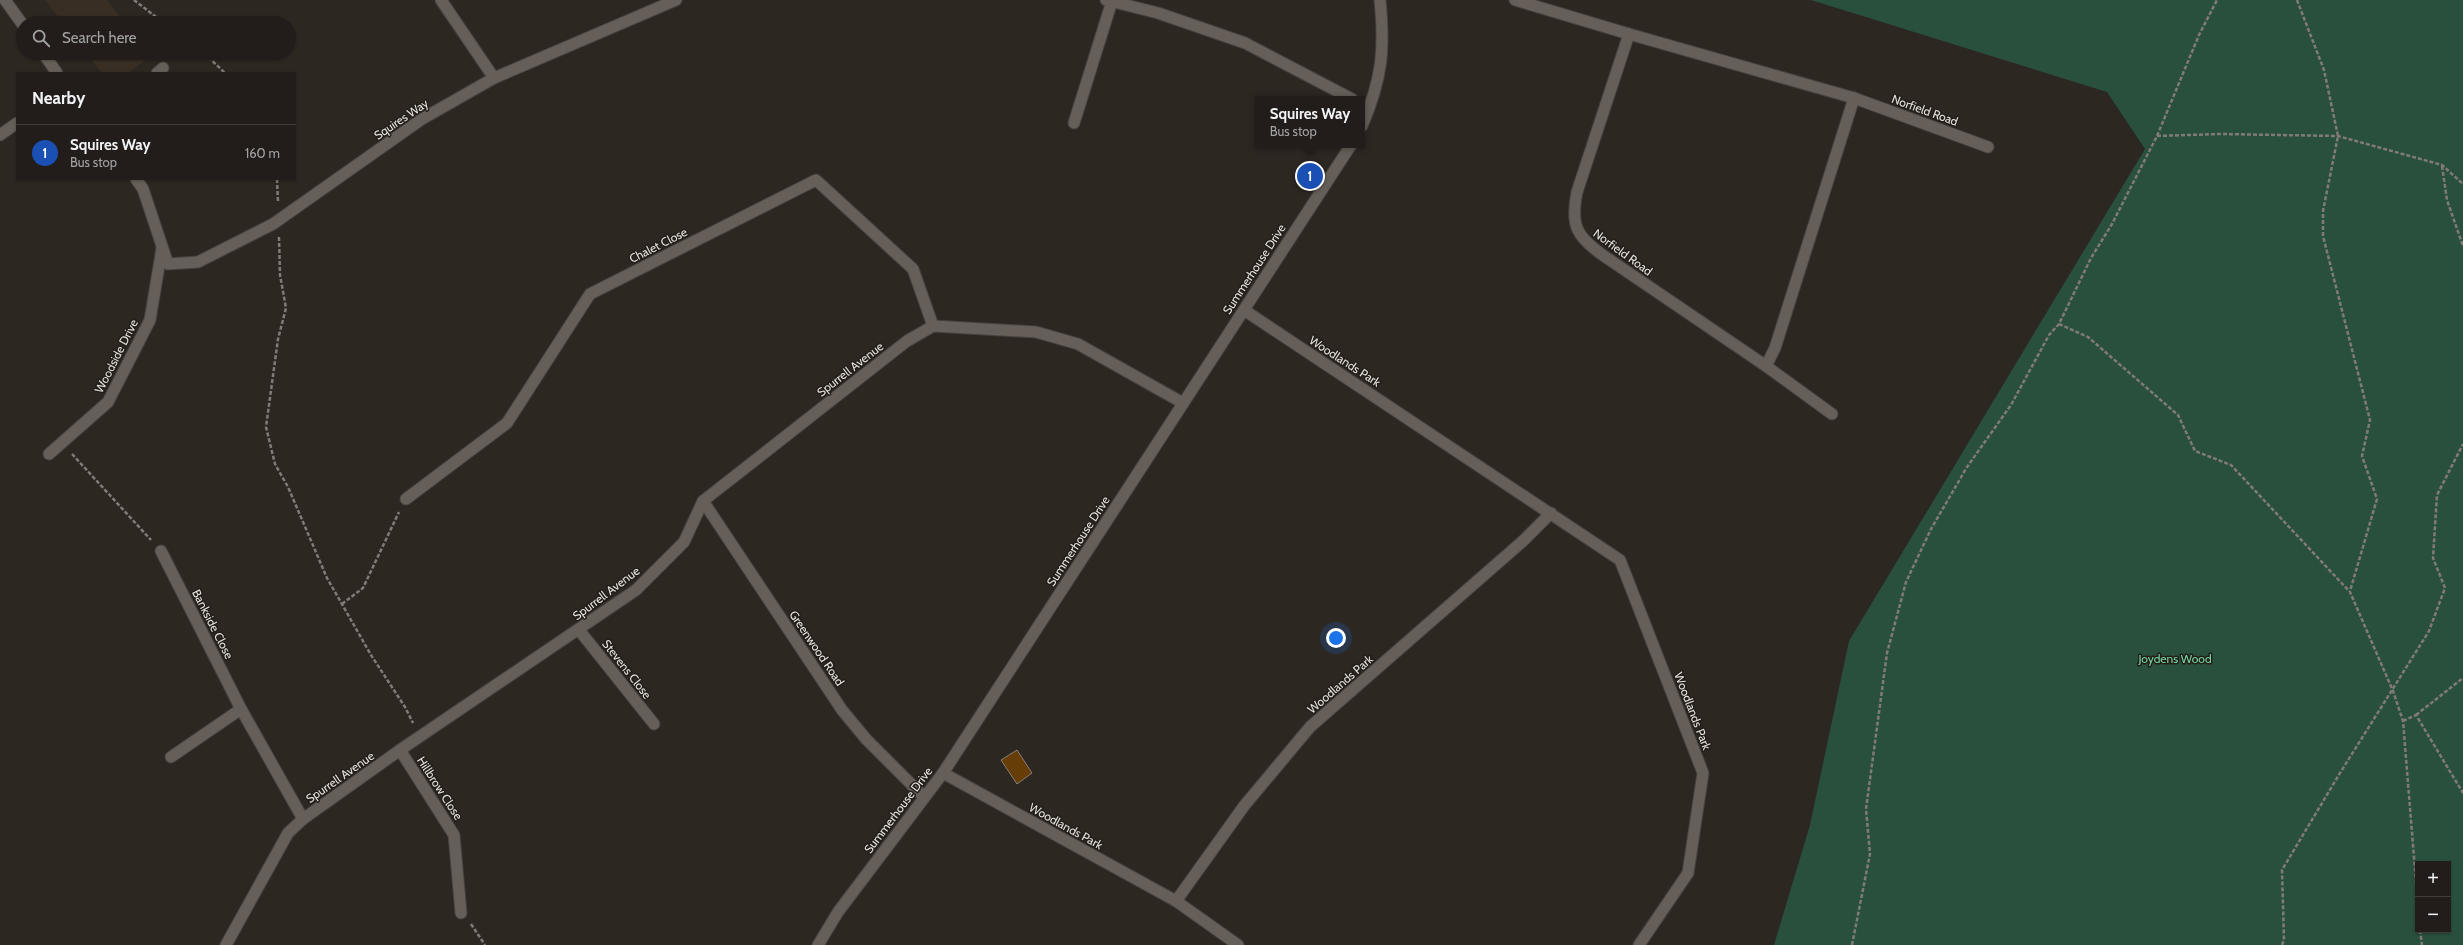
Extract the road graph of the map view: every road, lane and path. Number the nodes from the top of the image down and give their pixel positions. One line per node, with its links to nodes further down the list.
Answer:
1 (5, 0): 10 (street)
2 (134, 0): 11 (path)
3 (441, 0): 17 (street)
4 (676, 0): 17 (street, Squires Way)
5 (1109, 0): 18 (street); 21 (street)
6 (1380, 0): 20 (street)
7 (1515, 0): 12 (street, Norfield Road)
8 (2217, 0): 24 (path)
9 (2297, 0): 25 (path)
10 (17, 16)
11 (155, 16)
12 (1629, 34): 19 (street, Norfield Road); 38 (street, Norfield Road)
13 (48, 60): 15 (street)
14 (211, 60): 16 (path)
15 (56, 72)
16 (224, 72)
17 (494, 78): 32 (street, Squires Way)
18 (1346, 96)
19 (1854, 98): 26 (street, Norfield Road); 38 (street)
20 (1366, 106)
21 (1074, 123)
22 (16, 124): 23 (street)
23 (0, 135)
24 (2157, 136): 25 (path); 36 (path)
25 (2338, 136): 28 (path); 48 (path)
26 (1988, 147)
27 (1349, 148): 35 (street, Summerhouse Drive)
28 (2442, 165): 31 (path); 33 (path)
29 (137, 180): 34 (street, Woodside Drive)
30 (277, 180): 32 (path)
31 (2463, 184)
32 (278, 220): 34 (street, Squires Way); 49 (path)
33 (2463, 246)
34 (162, 247): 41 (street, Woodside Drive)
35 (1244, 310): 39 (street, Summerhouse Drive); 46 (street, Woodlands Park)
36 (2060, 324): 48 (path); 73 (path)
37 (933, 326): 39 (street); 44 (street, Chalet Close); 45 (street, Spurrell Avenue)
38 (1766, 366): 40 (street, Norfield Road)
39 (1183, 404): 60 (street, Summerhouse Drive)
40 (1832, 414)
41 (62, 443): 43 (street, Woodside Drive); 47 (path)
42 (2463, 444): 52 (path)
43 (49, 454)
44 (406, 499): 49 (path)
45 (703, 501): 50 (street, Spurrell Avenue); 62 (street, Greenwood Road)
46 (1552, 513): 65 (street, Woodlands Park); 72 (street, Woodlands Park)
47 (161, 550): 53 (street, Bankside Close)
48 (2350, 592): 52 (path)
49 (342, 604): 57 (path)
50 (579, 630): 56 (street, Stevens Close); 57 (street, Spurrell Avenue)
51 (2463, 678): 54 (path)
52 (2393, 691): 55 (path); 74 (path)
53 (241, 709): 59 (street); 63 (street, Bankside Close)
54 (2416, 715): 55 (path); 61 (path)
55 (2404, 721): 64 (path)
56 (654, 724)
57 (420, 737): 58 (street, Spurrell Avenue)
58 (400, 750): 63 (street, Spurrell Avenue); 66 (street, Hillbrow Close)
59 (171, 757)
60 (943, 773): 62 (street, Summerhouse Drive); 65 (street, Woodlands Park)
61 (2463, 793)
62 (924, 797): 70 (street, Summerhouse Drive)
63 (303, 819): 68 (street, Spurrell Avenue)
64 (2417, 897)
65 (1176, 901): 71 (street, Woodlands Park)
66 (461, 913): 69 (path)
67 (2420, 933): 75 (path)
68 (226, 945)
69 (485, 945)
70 (818, 945)
71 (1238, 945)
72 (1639, 945)
73 (1852, 945)
74 (2282, 945)
75 (2422, 945)

